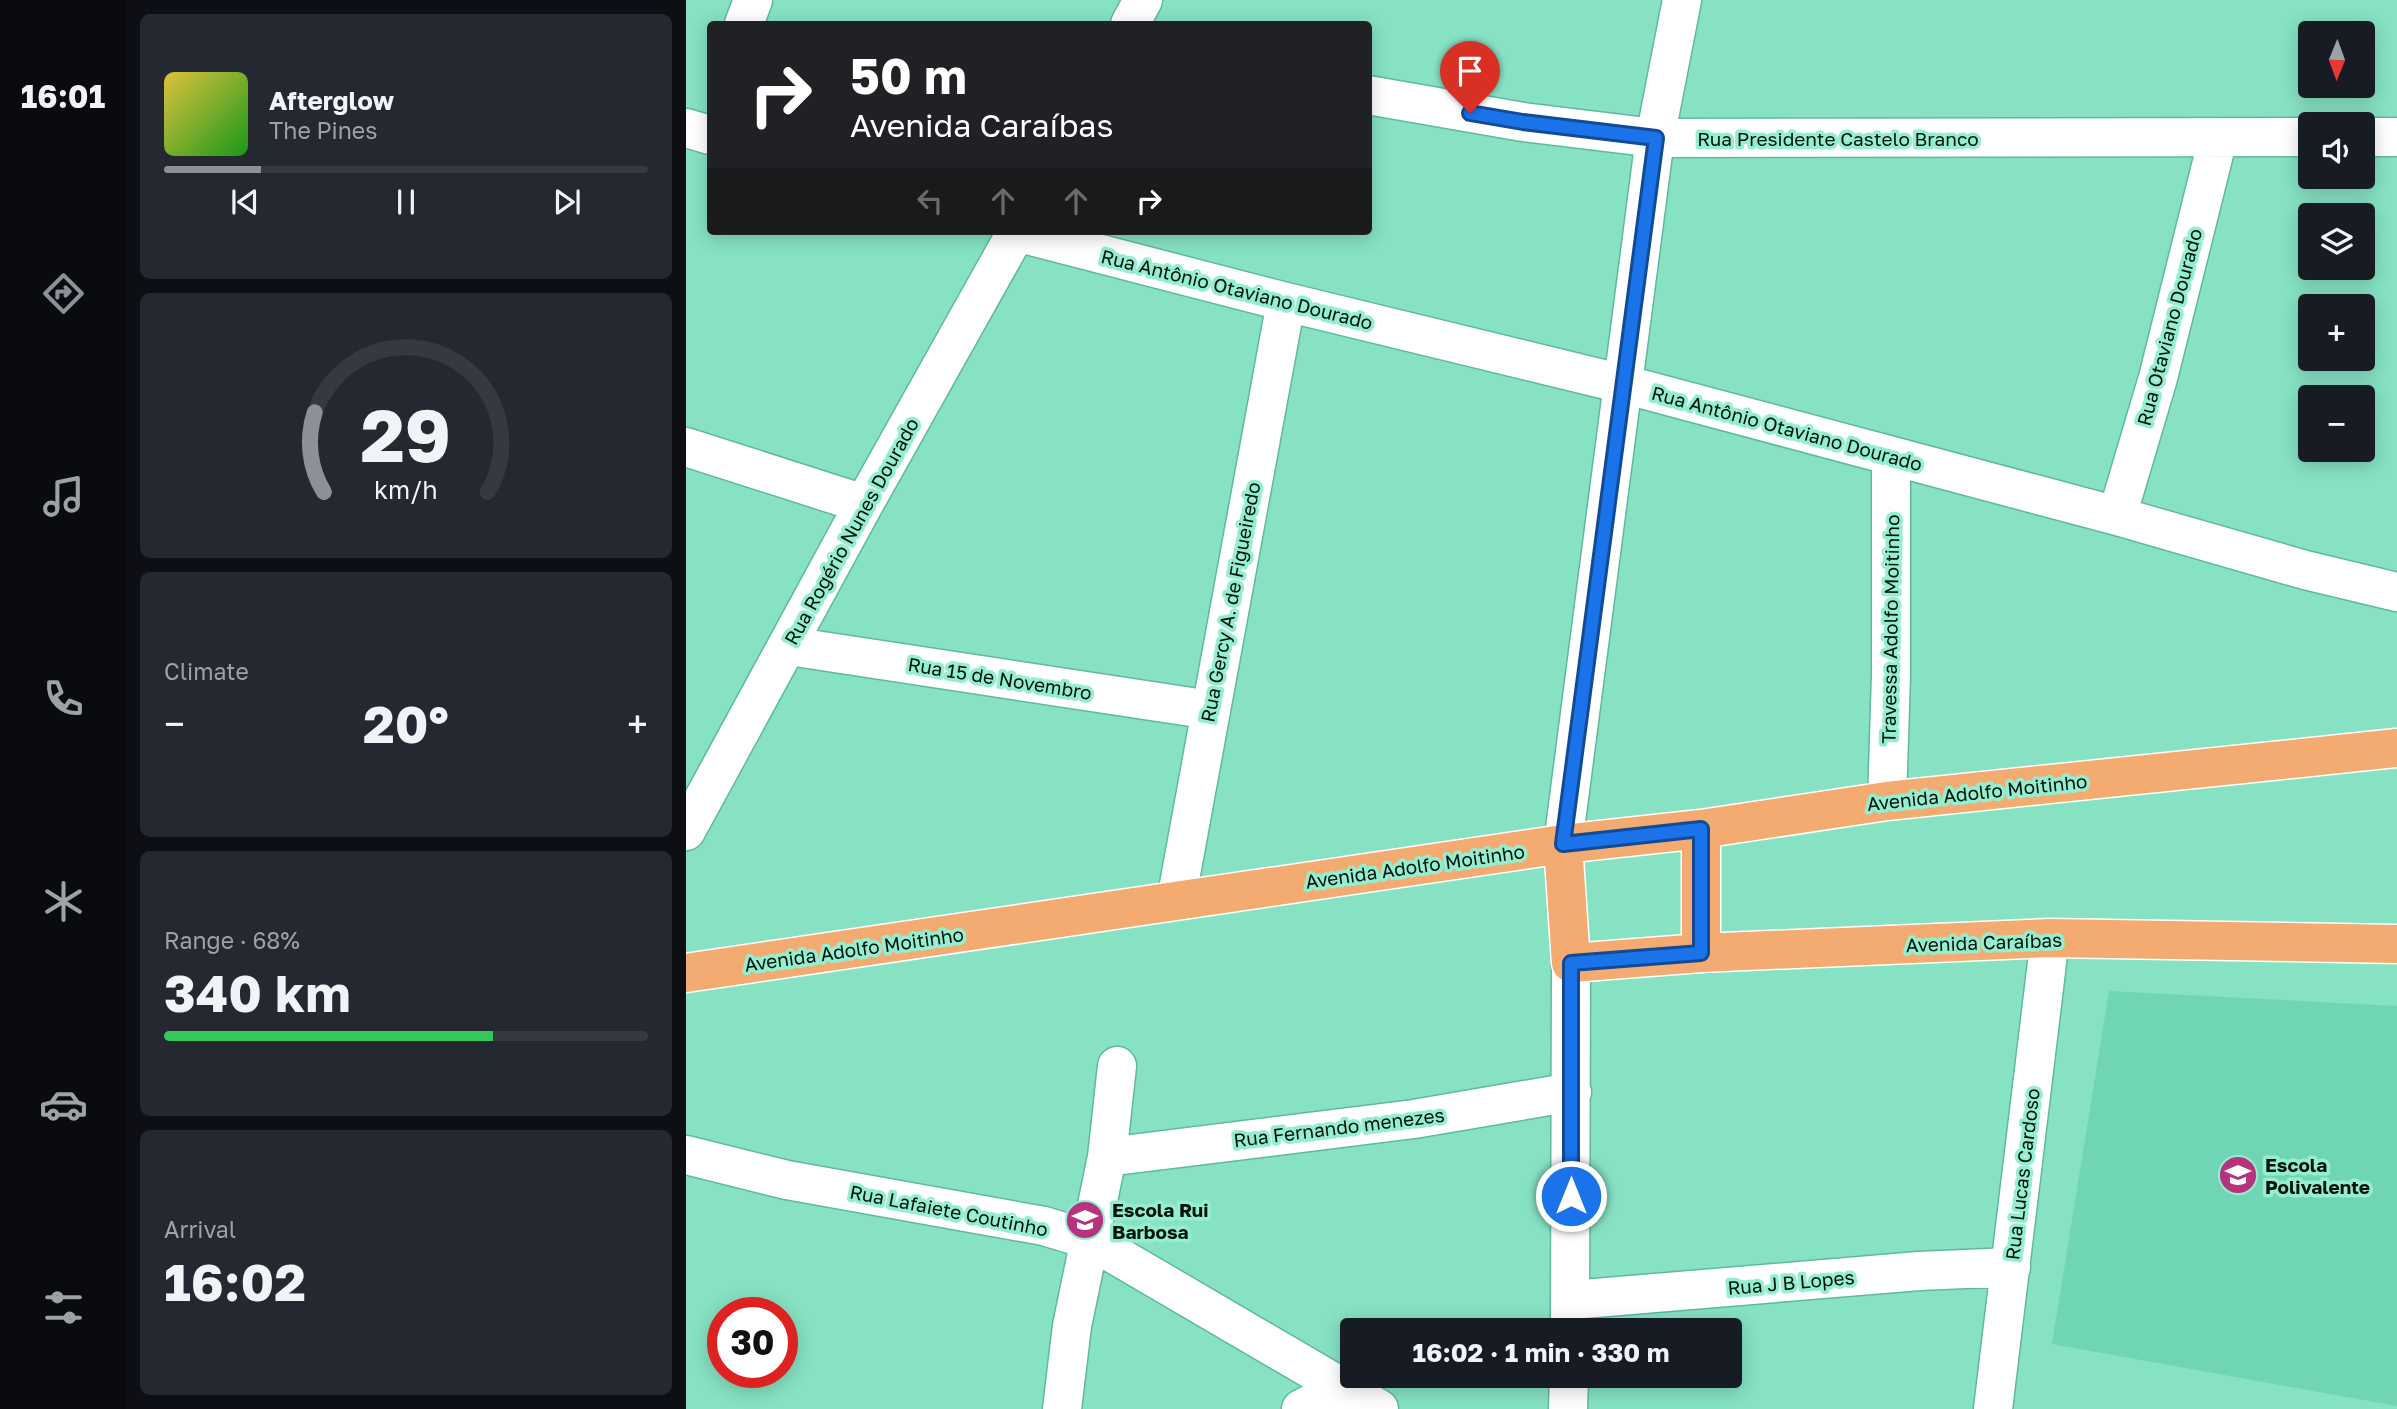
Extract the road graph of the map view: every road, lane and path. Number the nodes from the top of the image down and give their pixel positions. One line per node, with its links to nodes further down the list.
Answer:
1 (753, 0): 3 (street)
2 (1682, 0): 8 (street)
3 (745, 21)
4 (1372, 96): 8 (street, Rua Presidente Castelo Branco)
5 (2298, 137): 9 (street, Rua Presidente Castelo Branco)
6 (2375, 137): 7 (street)
7 (2397, 137)
8 (1656, 138): 9 (street, Rua Presidente Castelo Branco); 13 (street)
9 (2218, 138): 17 (street, Rua Otaviano Dourado)
10 (1013, 235): 16 (street, Rua Rogério Nunes Dourado)
11 (1027, 235): 12 (street, Rua Antônio Otaviano Dourado)
12 (1286, 302): 13 (street, Rua Antônio Otaviano Dourado); 20 (street, Rua Gercy A. de Figueiredo)
13 (1623, 384): 15 (street, Rua Antônio Otaviano Dourado); 25 (street)
14 (686, 447): 16 (street)
15 (1891, 456): 17 (street, Rua Antônio Otaviano Dourado); 22 (street, Travessa Adolfo Moitinho)
16 (864, 505): 19 (street, Rua Rogério Nunes Dourado)
17 (2117, 516): 18 (street, Rua Antônio Otaviano Dourado)
18 (2397, 592)
19 (789, 646): 20 (street, Rua 15 de Novembro); 24 (street, Rua Rogério Nunes Dourado)
20 (1210, 710): 26 (street, Rua Gercy A. de Figueiredo)
21 (2397, 748): 22 (main road, Avenida Adolfo Moitinho)
22 (1887, 801): 23 (main road, Avenida Adolfo Moitinho)
23 (1701, 829): 25 (main road, Avenida Adolfo Moitinho); 29 (main road)
24 (686, 831)
25 (1563, 844): 26 (main road, Avenida Adolfo Moitinho); 30 (main road)
26 (1176, 901): 31 (main road, Avenida Adolfo Moitinho)
27 (2050, 938): 28 (main road, Avenida Caraíbas); 29 (main road, Avenida Caraíbas); 37 (street, Rua Lucas Cardoso)
28 (2397, 944)
29 (1701, 953): 30 (main road, Avenida Caraíbas)
30 (1571, 963): 33 (street)
31 (686, 973)
32 (1117, 1066): 35 (street)
33 (1572, 1092): 35 (street, Rua Fernando menezes); 38 (street)
34 (686, 1155): 36 (street, Rua Lafaiete Coutinho)
35 (1107, 1157): 36 (street)
36 (1090, 1240): 39 (street, Rua Lafaiete Coutinho); 42 (street)
37 (2011, 1267): 38 (street, Rua J B Lopes); 46 (street, Rua Lucas Cardoso)
38 (1571, 1315)
39 (1340, 1387)
40 (1342, 1388): 43 (street); 44 (street, Rua Lafaiete Coutinho)
41 (1568, 1388): 45 (street)
42 (1062, 1409)
43 (1301, 1409)
44 (1379, 1409)
45 (1567, 1409)
46 (1993, 1409)

